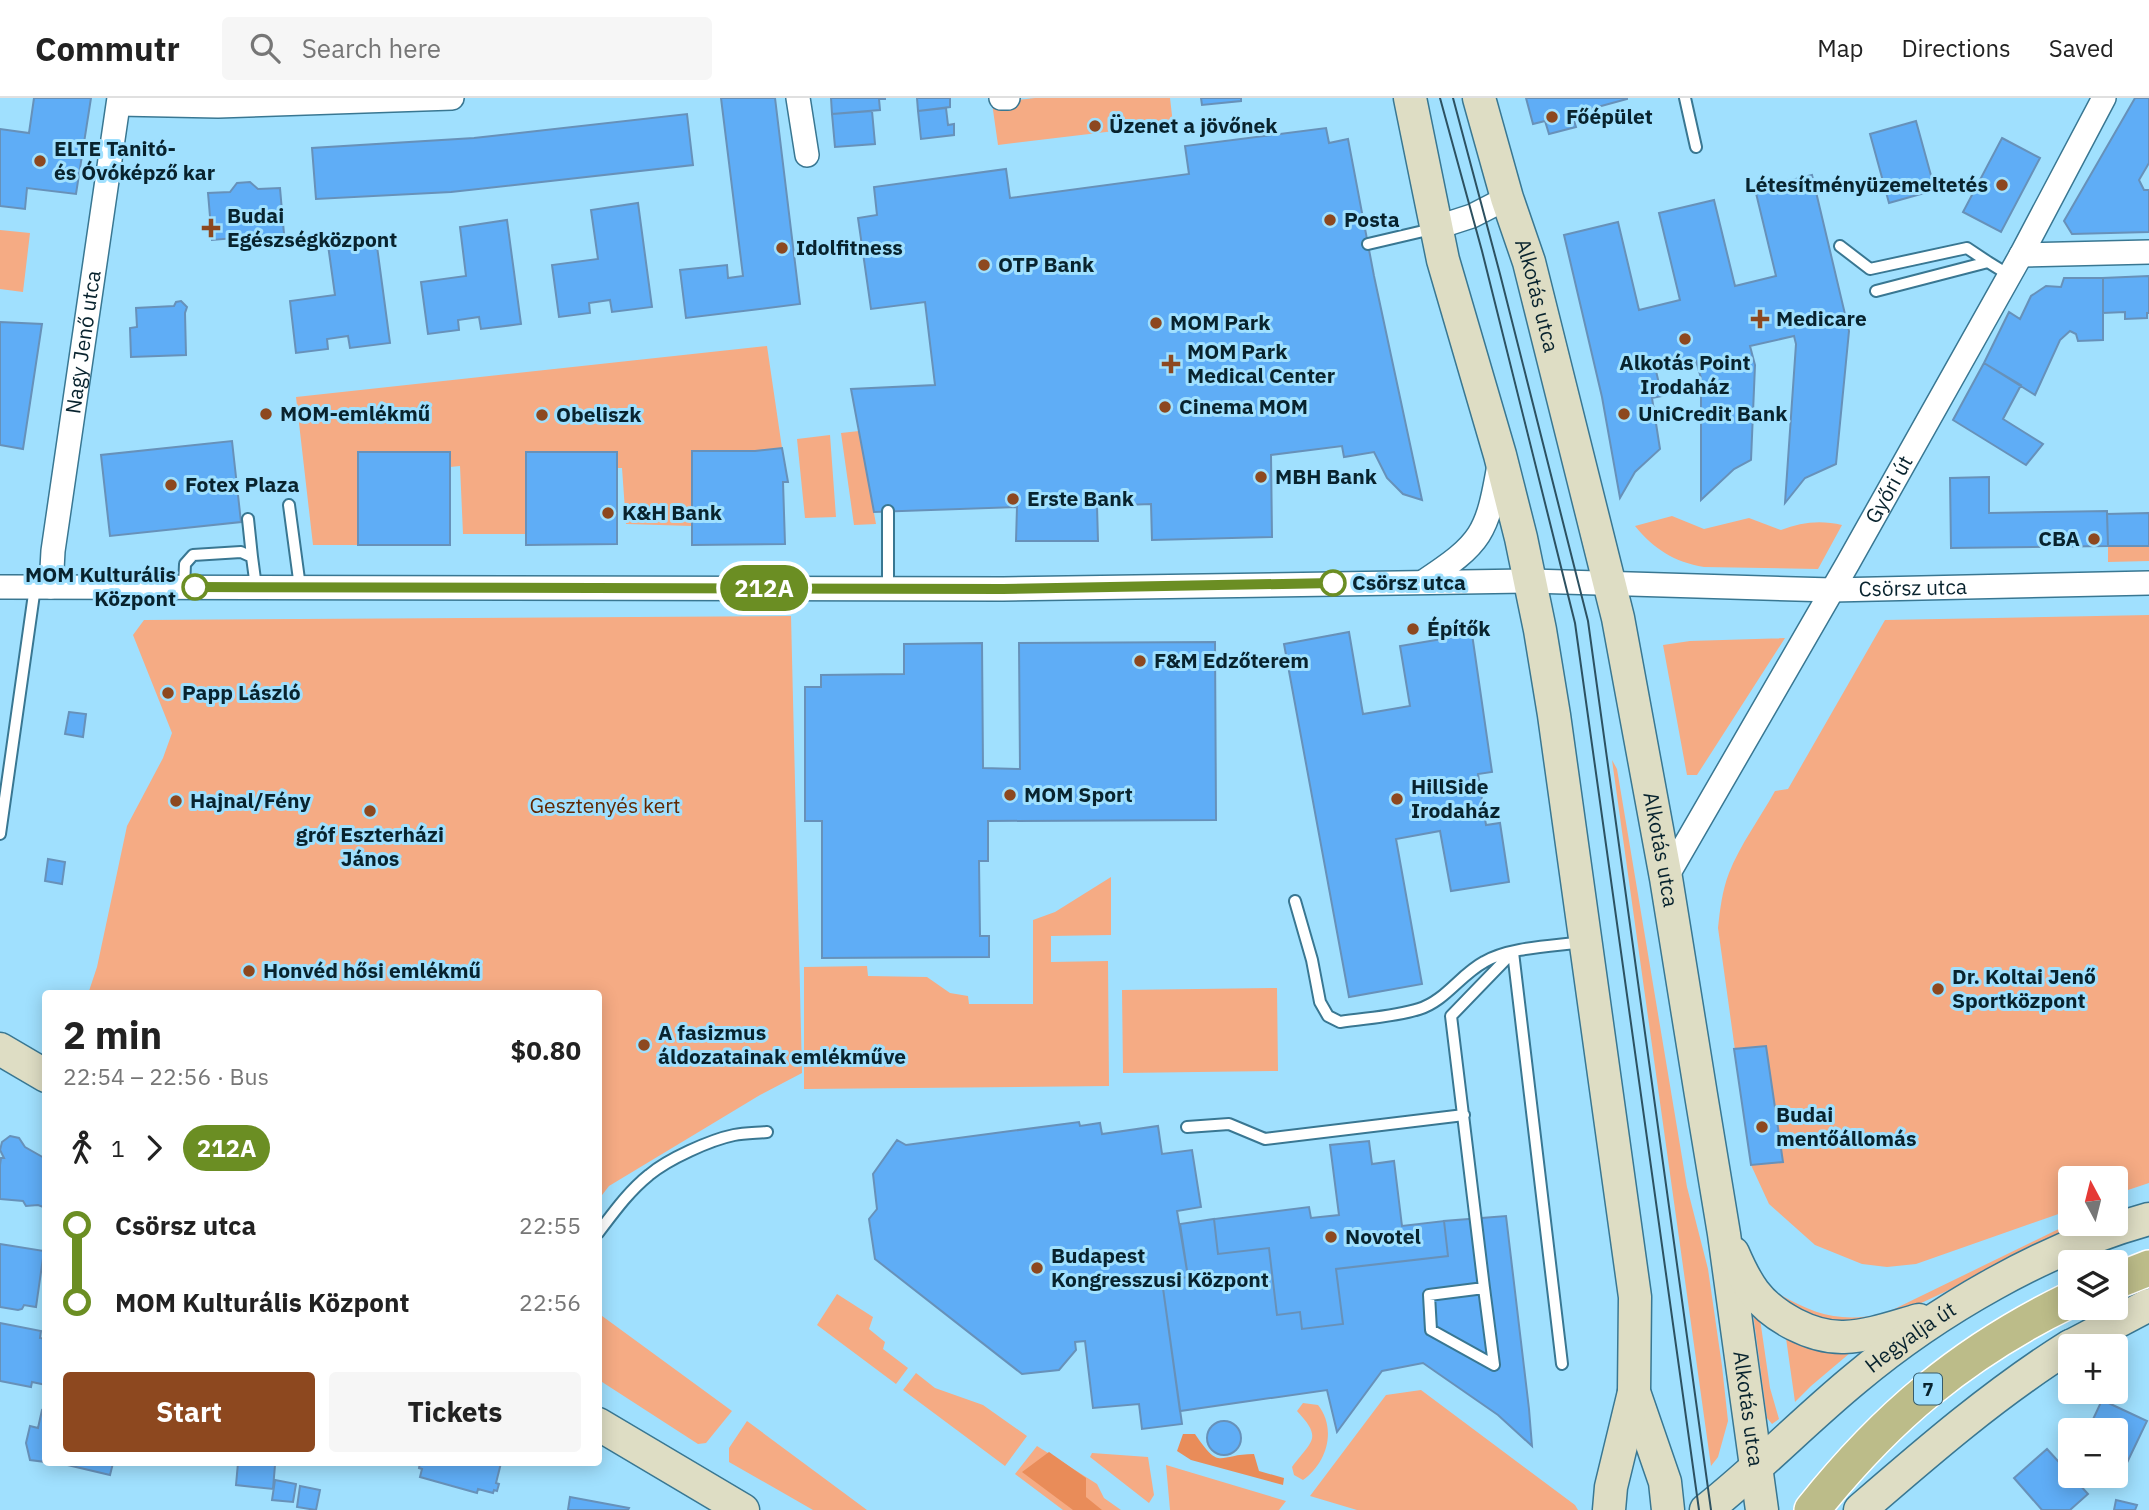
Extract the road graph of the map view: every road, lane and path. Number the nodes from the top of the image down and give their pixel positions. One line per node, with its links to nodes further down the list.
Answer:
1 (452, 98): 9 (street)
2 (798, 98): 11 (street)
3 (1001, 98): 4 (street)
4 (1008, 98)
5 (1410, 98): 13 (main road)
6 (1479, 98): 12 (main road, Alkotás utca)
7 (1685, 98): 10 (lane)
8 (2104, 98): 18 (street, Győri út)
9 (119, 101): 30 (street, Nagy Jenő utca)
10 (1696, 147)
11 (807, 155)
12 (1507, 198): 13 (street); 27 (main road, Alkotás utca)
13 (1435, 228): 14 (lane); 20 (main road)
14 (1368, 244)
15 (1840, 246): 17 (lane)
16 (2149, 252): 18 (street)
17 (1987, 262): 18 (lane); 19 (lane)
18 (2015, 265): 35 (street, Győri út)
19 (1876, 291)
20 (1500, 455): 25 (main road); 26 (street)
21 (289, 505): 33 (lane)
22 (888, 511): 34 (lane)
23 (248, 519): 24 (lane)
24 (252, 557): 31 (lane); 32 (lane)
25 (1531, 581): 26 (street, Csörsz utca); 27 (street, Csörsz utca); 39 (main road)
26 (1423, 582): 34 (street, Csörsz utca)
27 (1610, 583): 35 (street, Csörsz utca); 37 (main road, Alkotás utca)
28 (2149, 583): 35 (street, Csörsz utca)
29 (0, 587): 30 (street, Csörsz utca)
30 (43, 587): 31 (street, Csörsz utca); 36 (lane)
31 (184, 587): 32 (street, Csörsz utca)
32 (256, 587): 33 (street, Csörsz utca)
33 (300, 587): 34 (street, Csörsz utca)
34 (888, 589)
35 (1832, 590): 37 (street, Győri út)
36 (0, 834)
37 (1666, 878): 48 (main road, Alkotás utca)
38 (1295, 901): 40 (lane)
39 (1586, 942): 40 (lane); 58 (main road)
40 (1513, 952): 43 (lane); 57 (lane)
41 (0, 1049): 42 (main road)
42 (42, 1074)
43 (1464, 1115): 44 (lane); 51 (lane)
44 (1186, 1127)
45 (767, 1132): 47 (lane)
46 (2149, 1219): 54 (main road, Hegyalja út)
47 (602, 1228)
48 (1724, 1234): 54 (main road); 60 (main road, Alkotás utca)
49 (2149, 1268): 50 (main road)
50 (2128, 1276)
51 (1484, 1287): 51 (lane)
52 (2149, 1305): 55 (main road)
53 (2058, 1306): 68 (main road, 7)
54 (1950, 1310): 60 (main road, Hegyalja út)
55 (2094, 1334)
56 (2058, 1354): 69 (main road)
57 (1562, 1364)
58 (1634, 1392): 61 (main road); 63 (main road); 64 (main road)
59 (602, 1426): 62 (main road)
60 (1755, 1467): 66 (main road, Hegyalja út); 67 (main road, Alkotás utca)
61 (1667, 1496): 65 (main road)
62 (743, 1510)
63 (1609, 1510)
64 (1632, 1510)
65 (1684, 1510)
66 (1706, 1510)
67 (1762, 1510)
68 (1812, 1510)
69 (1860, 1510)

